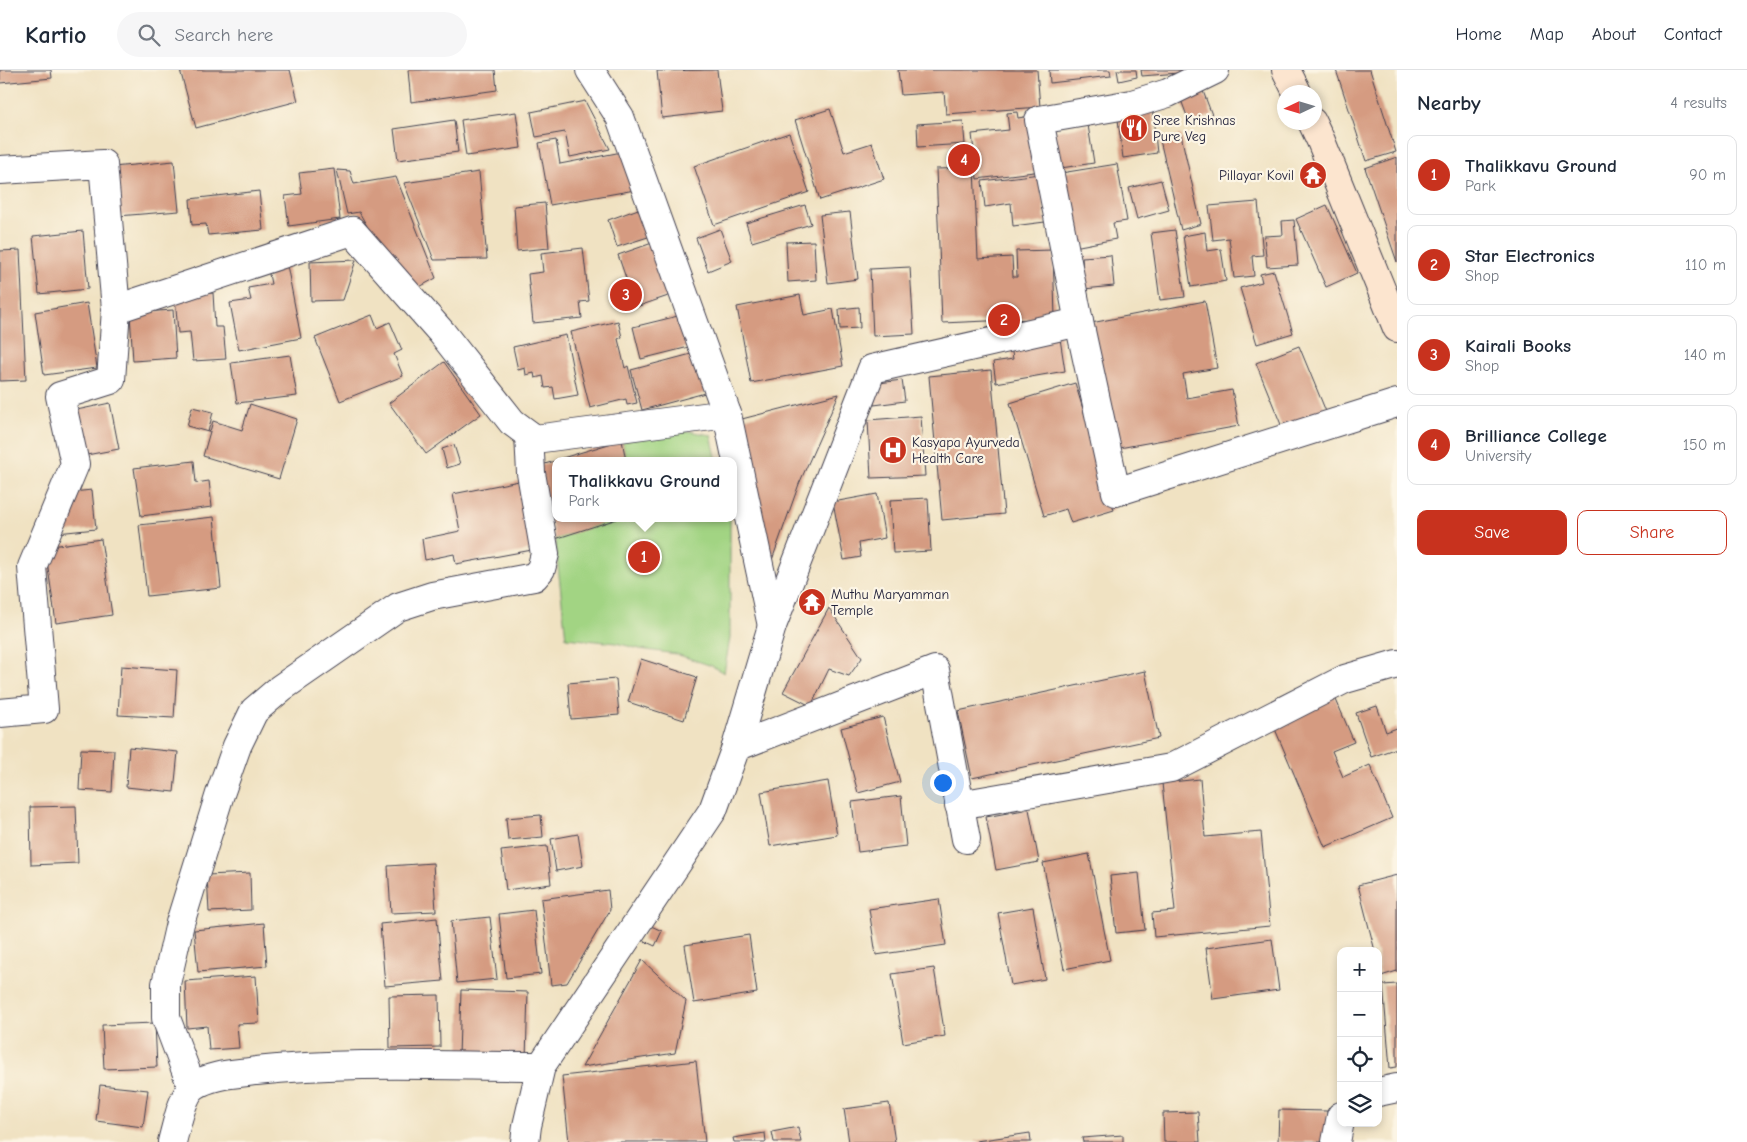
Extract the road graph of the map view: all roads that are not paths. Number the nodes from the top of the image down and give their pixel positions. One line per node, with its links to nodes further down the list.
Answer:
1 (590, 70): 11 (street)
2 (1215, 70): 8 (street)
3 (1286, 70): 4 (main road)
4 (1294, 85)
5 (1316, 130): 9 (main road)
6 (0, 170): 7 (street)
7 (116, 308): 12 (street); 17 (street)
8 (1079, 322): 10 (street); 15 (street)
9 (1397, 328)
10 (1397, 403)
11 (728, 414): 12 (street); 14 (street)
12 (529, 435): 22 (street)
13 (737, 457): 15 (street)
14 (737, 457)
15 (772, 626): 18 (street)
16 (1397, 664): 19 (street)
17 (0, 713)
18 (736, 747): 19 (street); 21 (street)
19 (959, 805): 20 (street)
20 (966, 839)
21 (541, 1066): 22 (street); 27 (street)
22 (192, 1087): 26 (street)
23 (1397, 1088): 24 (street)
24 (1382, 1091)
25 (1339, 1127): 28 (street)
26 (172, 1142)
27 (525, 1142)
28 (1336, 1142)

